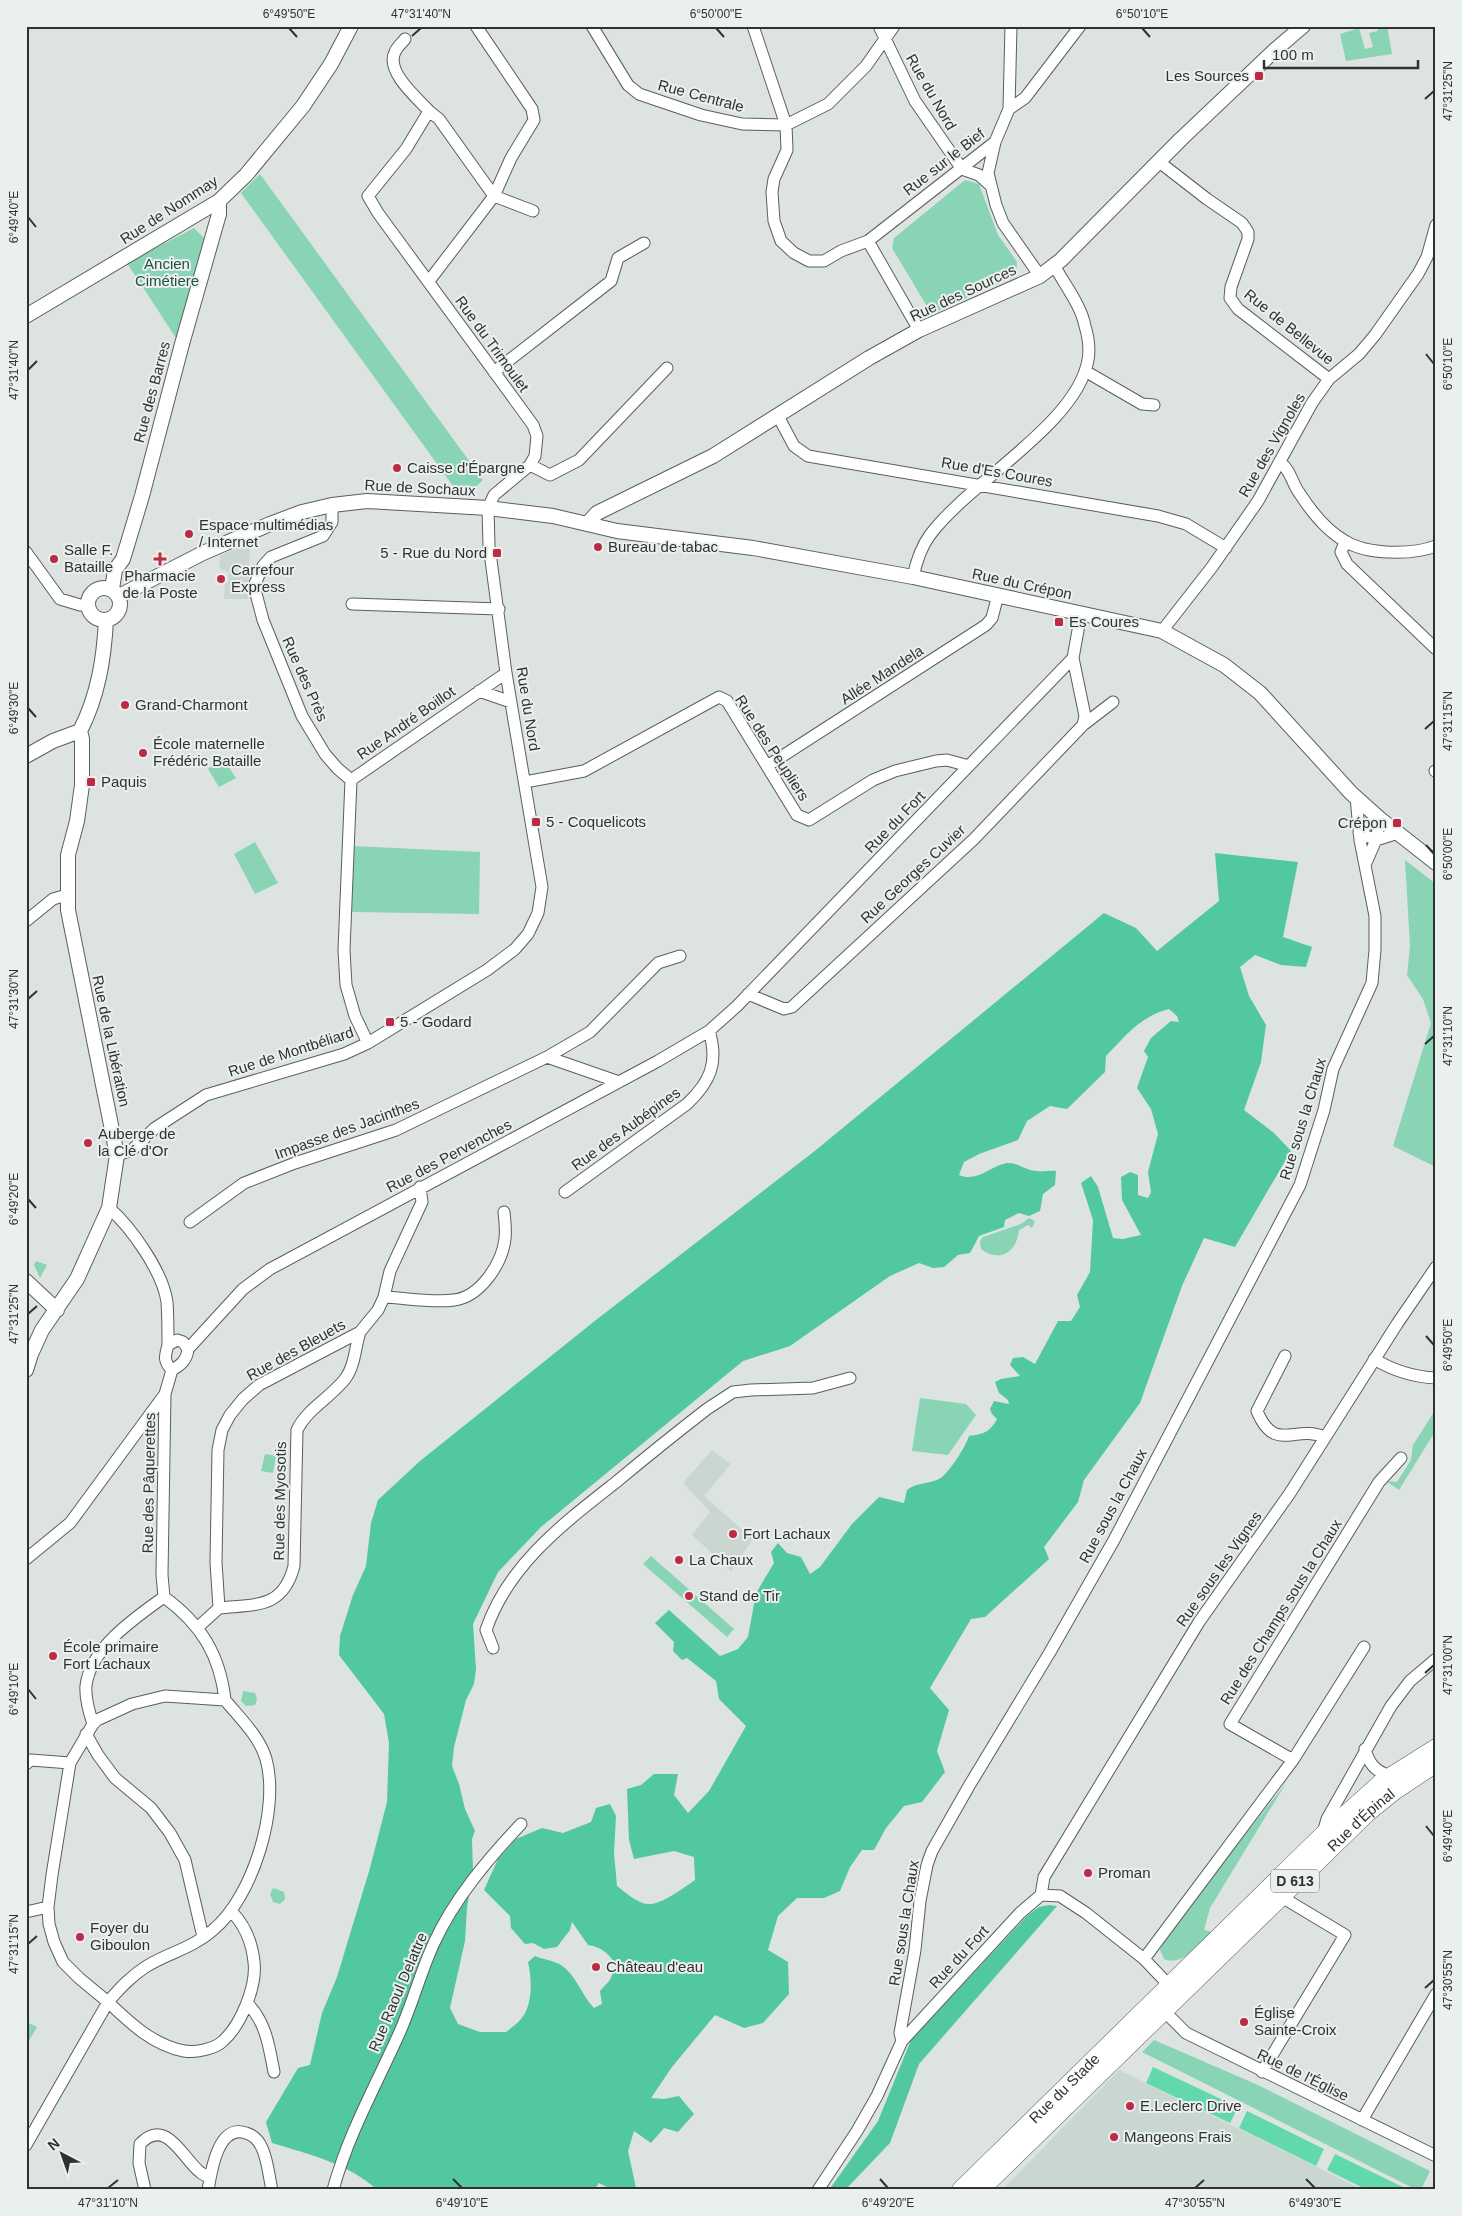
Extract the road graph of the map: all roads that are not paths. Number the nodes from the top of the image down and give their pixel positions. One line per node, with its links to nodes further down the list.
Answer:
1 (351, 26): 20 (street, Rue de Nommay)
2 (476, 26): 19 (street)
3 (592, 26): 14 (street, Rue Centrale)
4 (753, 26): 14 (street, Rue sur le Bief)
5 (879, 26): 11 (street, Rue du Nord)
6 (894, 26): 11 (street, Rue Centrale)
7 (1011, 26): 12 (street, Rue sur le Bief)
8 (1080, 26): 12 (street)
9 (1304, 26): 16 (street, Rue des Sources)
10 (406, 39): 13 (street)
11 (886, 39): 14 (street, Rue Centrale); 17 (street, Rue du Nord)
12 (1009, 109): 15 (street, Rue sur le Bief)
13 (429, 112): 19 (street); 27 (street, Rue du Trimoulet)
14 (786, 125): 23 (street, Rue sur le Bief)
15 (996, 142): 17 (street, Rue sur le Bief); 18 (street)
16 (1158, 161): 25 (street, Rue des Sources); 33 (street, Rue de Bellevue)
17 (962, 169): 18 (street); 23 (street, Rue sur le Bief)
18 (991, 186): 26 (street)
19 (494, 196): 21 (street); 27 (street)
20 (219, 201): 28 (street, Rue de Nommay); 47 (street, Rue des Barres)
21 (534, 211)
22 (1436, 225): 33 (street, Rue des Vignoles)
23 (868, 241): 29 (street)
24 (644, 243): 32 (street)
25 (1054, 265): 26 (street, Rue des Sources); 31 (street)
26 (1040, 276): 29 (street, Rue des Sources)
27 (429, 282): 32 (street, Rue du Trimoulet)
28 (26, 316)
29 (919, 330): 35 (street, Rue des Sources)
30 (667, 368): 37 (street)
31 (1085, 371): 34 (street); 38 (street)
32 (494, 372): 37 (street, Rue du Trimoulet)
33 (1329, 379): 36 (street, Rue des Vignoles)
34 (1154, 405)
35 (778, 416): 38 (street, Rue d'Es Coures); 41 (street, Rue des Sources)
36 (1280, 462): 42 (street); 44 (street, Rue des Vignoles)
37 (530, 465): 40 (street)
38 (980, 484): 44 (street, Rue d'Es Coures); 46 (street)
39 (332, 505): 40 (street, Rue de Sochaux); 47 (street, Rue de Sochaux); 66 (street, Rue des Près)
40 (488, 508): 41 (street, Rue de Sochaux); 51 (street, Rue du Nord)
41 (588, 523): 46 (street, Rue du Crépon)
42 (1346, 542): 43 (street); 55 (street)
43 (1436, 546)
44 (1226, 548): 54 (street, Rue des Vignoles)
45 (26, 552): 50 (street)
46 (913, 578): 48 (street, Rue du Crépon)
47 (115, 592): 50 (street); 53 (street)
48 (998, 596): 52 (street, Rue du Crépon); 64 (street, Allée Mandela)
49 (352, 604): 51 (street)
50 (87, 605): 53 (street)
51 (498, 609): 57 (street, Rue du Nord)
52 (1081, 614): 54 (street, Rue du Crépon); 56 (street)
53 (106, 620): 62 (street)
54 (1162, 631): 68 (street, Rue du Crépon)
55 (1436, 649)
56 (1073, 658): 61 (street); 65 (street, Rue du Fort)
57 (506, 673): 58 (street, Rue André Boillot); 59 (street, Rue du Nord)
58 (479, 691): 59 (street, Rue André Boillot); 66 (street, Rue André Boillot)
59 (511, 702): 67 (street, Rue du Nord)
60 (1113, 702): 61 (street, Rue Georges Cuvier)
61 (1083, 725): 79 (street, Rue Georges Cuvier)
62 (80, 730): 63 (street); 75 (street, Rue de la Libération)
63 (26, 756)
64 (767, 766): 65 (street, Rue des Peupliers); 67 (street, Rue des Peupliers)
65 (969, 766): 79 (street, Rue du Fort)
66 (350, 780): 82 (street)
67 (524, 782): 76 (street, Rue du Nord)
68 (1356, 797): 69 (street, Rue du Crépon); 70 (street, Rue sous la Chaux)
69 (1380, 819): 70 (street); 71 (street, Rue du Crépon); 72 (street)
70 (1359, 833): 72 (street); 74 (street, Rue sous la Chaux)
71 (1398, 833): 72 (street); 73 (street, Rue du Crépon)
72 (1376, 840): 74 (street)
73 (1436, 863)
74 (1365, 864): 138 (street, Rue sous la Chaux)
75 (67, 895): 77 (street); 85 (street, Rue de la Libération)
76 (538, 913): 82 (street, Rue de Montbéliard)
77 (26, 921)
78 (680, 956): 83 (street, Impasse des Jacinthes)
79 (748, 994): 80 (street, Rue du Fort)
80 (737, 1006): 81 (street, Rue des Pervenches)
81 (709, 1031): 84 (street, Rue des Pervenches); 87 (street, Rue des Aubépines)
82 (368, 1043): 85 (street, Rue de Montbéliard)
83 (547, 1058): 84 (street); 90 (street, Impasse des Jacinthes)
84 (619, 1082): 86 (street, Rue des Pervenches)
85 (117, 1155): 88 (street, Rue de la Libération)
86 (420, 1187): 93 (street, Rue des Bleuets); 97 (street, Rue des Pervenches)
87 (565, 1192)
88 (109, 1208): 94 (street, Rue de la Libération); 96 (street)
89 (504, 1212): 93 (street)
90 (190, 1222)
91 (1436, 1266): 99 (street, Rue sous les Vignes)
92 (26, 1281): 94 (street)
93 (384, 1297): 95 (street, Rue des Bleuets)
94 (57, 1310): 100 (street, Rue de la Libération)
95 (360, 1332): 109 (street, Rue des Bleuets); 109 (street, Rue des Myosotis)
96 (168, 1345): 97 (street); 101 (street)
97 (188, 1349): 101 (street)
98 (1285, 1356): 105 (street)
99 (1374, 1359): 103 (street); 105 (street, Rue sous les Vignes)
100 (26, 1370)
101 (172, 1370): 104 (street, Rue des Pâquerettes)
102 (850, 1378): 112 (street)
103 (1436, 1378)
104 (165, 1394): 107 (street); 108 (street, Rue des Pâquerettes)
105 (1325, 1437): 125 (street, Rue sous les Vignes)
106 (1401, 1458): 118 (street, Rue des Champs sous la Chaux)
107 (26, 1559)
108 (164, 1597): 110 (street); 115 (street)
109 (219, 1608): 110 (street)
110 (197, 1628): 114 (street)
111 (1364, 1647): 118 (street)
112 (493, 1648)
113 (1436, 1659): 117 (street)
114 (225, 1700): 115 (street); 128 (street)
115 (90, 1729): 119 (street); 130 (street)
116 (1436, 1748): 122 (main road, Rue d'Épinal / D 613)
117 (1365, 1749): 122 (street); 124 (street)
118 (1293, 1760): 131 (street)
119 (70, 1763): 121 (street); 127 (street)
120 (1436, 1763): 126 (main road, Rue d'Épinal / D 613)
121 (26, 1764)
122 (1390, 1776): 124 (main road, Rue d'Épinal / D 613)
123 (521, 1824): 148 (street, Rue Raoul Delattre)
124 (1323, 1835): 132 (main road, Rue d'Épinal / D 613)
125 (1040, 1895): 131 (street); 138 (street, Rue du Fort)
126 (1280, 1896): 136 (main road, Rue d'Épinal / D 613); 140 (street)
127 (48, 1907): 129 (street); 134 (street)
128 (231, 1911): 130 (street); 135 (street)
129 (26, 1912)
130 (203, 1937): 134 (street)
131 (1144, 1959): 132 (street)
132 (1169, 1988): 136 (street); 137 (main road, Rue du Stade / D 613)
133 (1436, 1994): 141 (street)
134 (108, 2002): 135 (street); 142 (street)
135 (247, 2004): 139 (street)
136 (1164, 2011): 137 (street); 140 (street, Rue de l'Église); 151 (main road, Rue du Stade / D 613)
137 (1143, 2013): 150 (main road, Rue du Stade / D 613)
138 (902, 2041): 149 (street, Rue sous la Chaux)
139 (274, 2072)
140 (1262, 2072): 141 (street, Rue de l'Église)
141 (1362, 2120): 143 (street, Rue de l'Église)
142 (26, 2144)
143 (1436, 2156)
144 (210, 2178): 145 (street); 146 (street); 147 (street)
145 (145, 2190)
146 (208, 2190)
147 (272, 2190)
148 (333, 2190)
149 (818, 2190)
150 (961, 2190)
151 (980, 2190)

